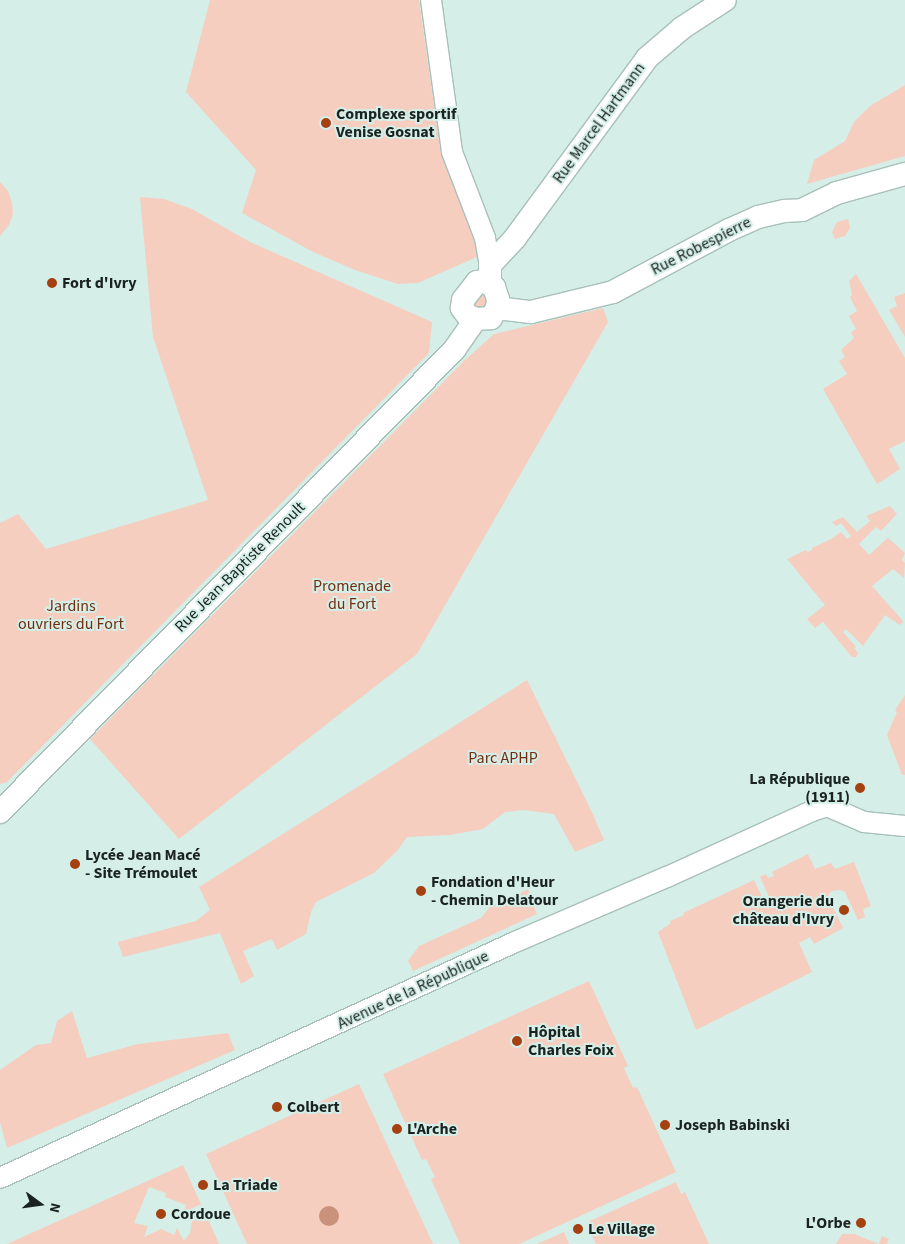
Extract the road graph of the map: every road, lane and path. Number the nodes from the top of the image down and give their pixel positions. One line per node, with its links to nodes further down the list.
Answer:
1 (431, 0): 4 (street)
2 (725, 0): 4 (main road, Rue Marcel Hartmann)
3 (905, 174): 5 (main road, Rue Robespierre)
4 (490, 274): 5 (main road); 6 (main road)
5 (497, 308): 6 (main road)
6 (476, 319): 7 (main road, Rue Jean-Baptiste Renoult)
7 (0, 812)
8 (905, 826): 9 (street, Avenue de la République)
9 (0, 1178)

